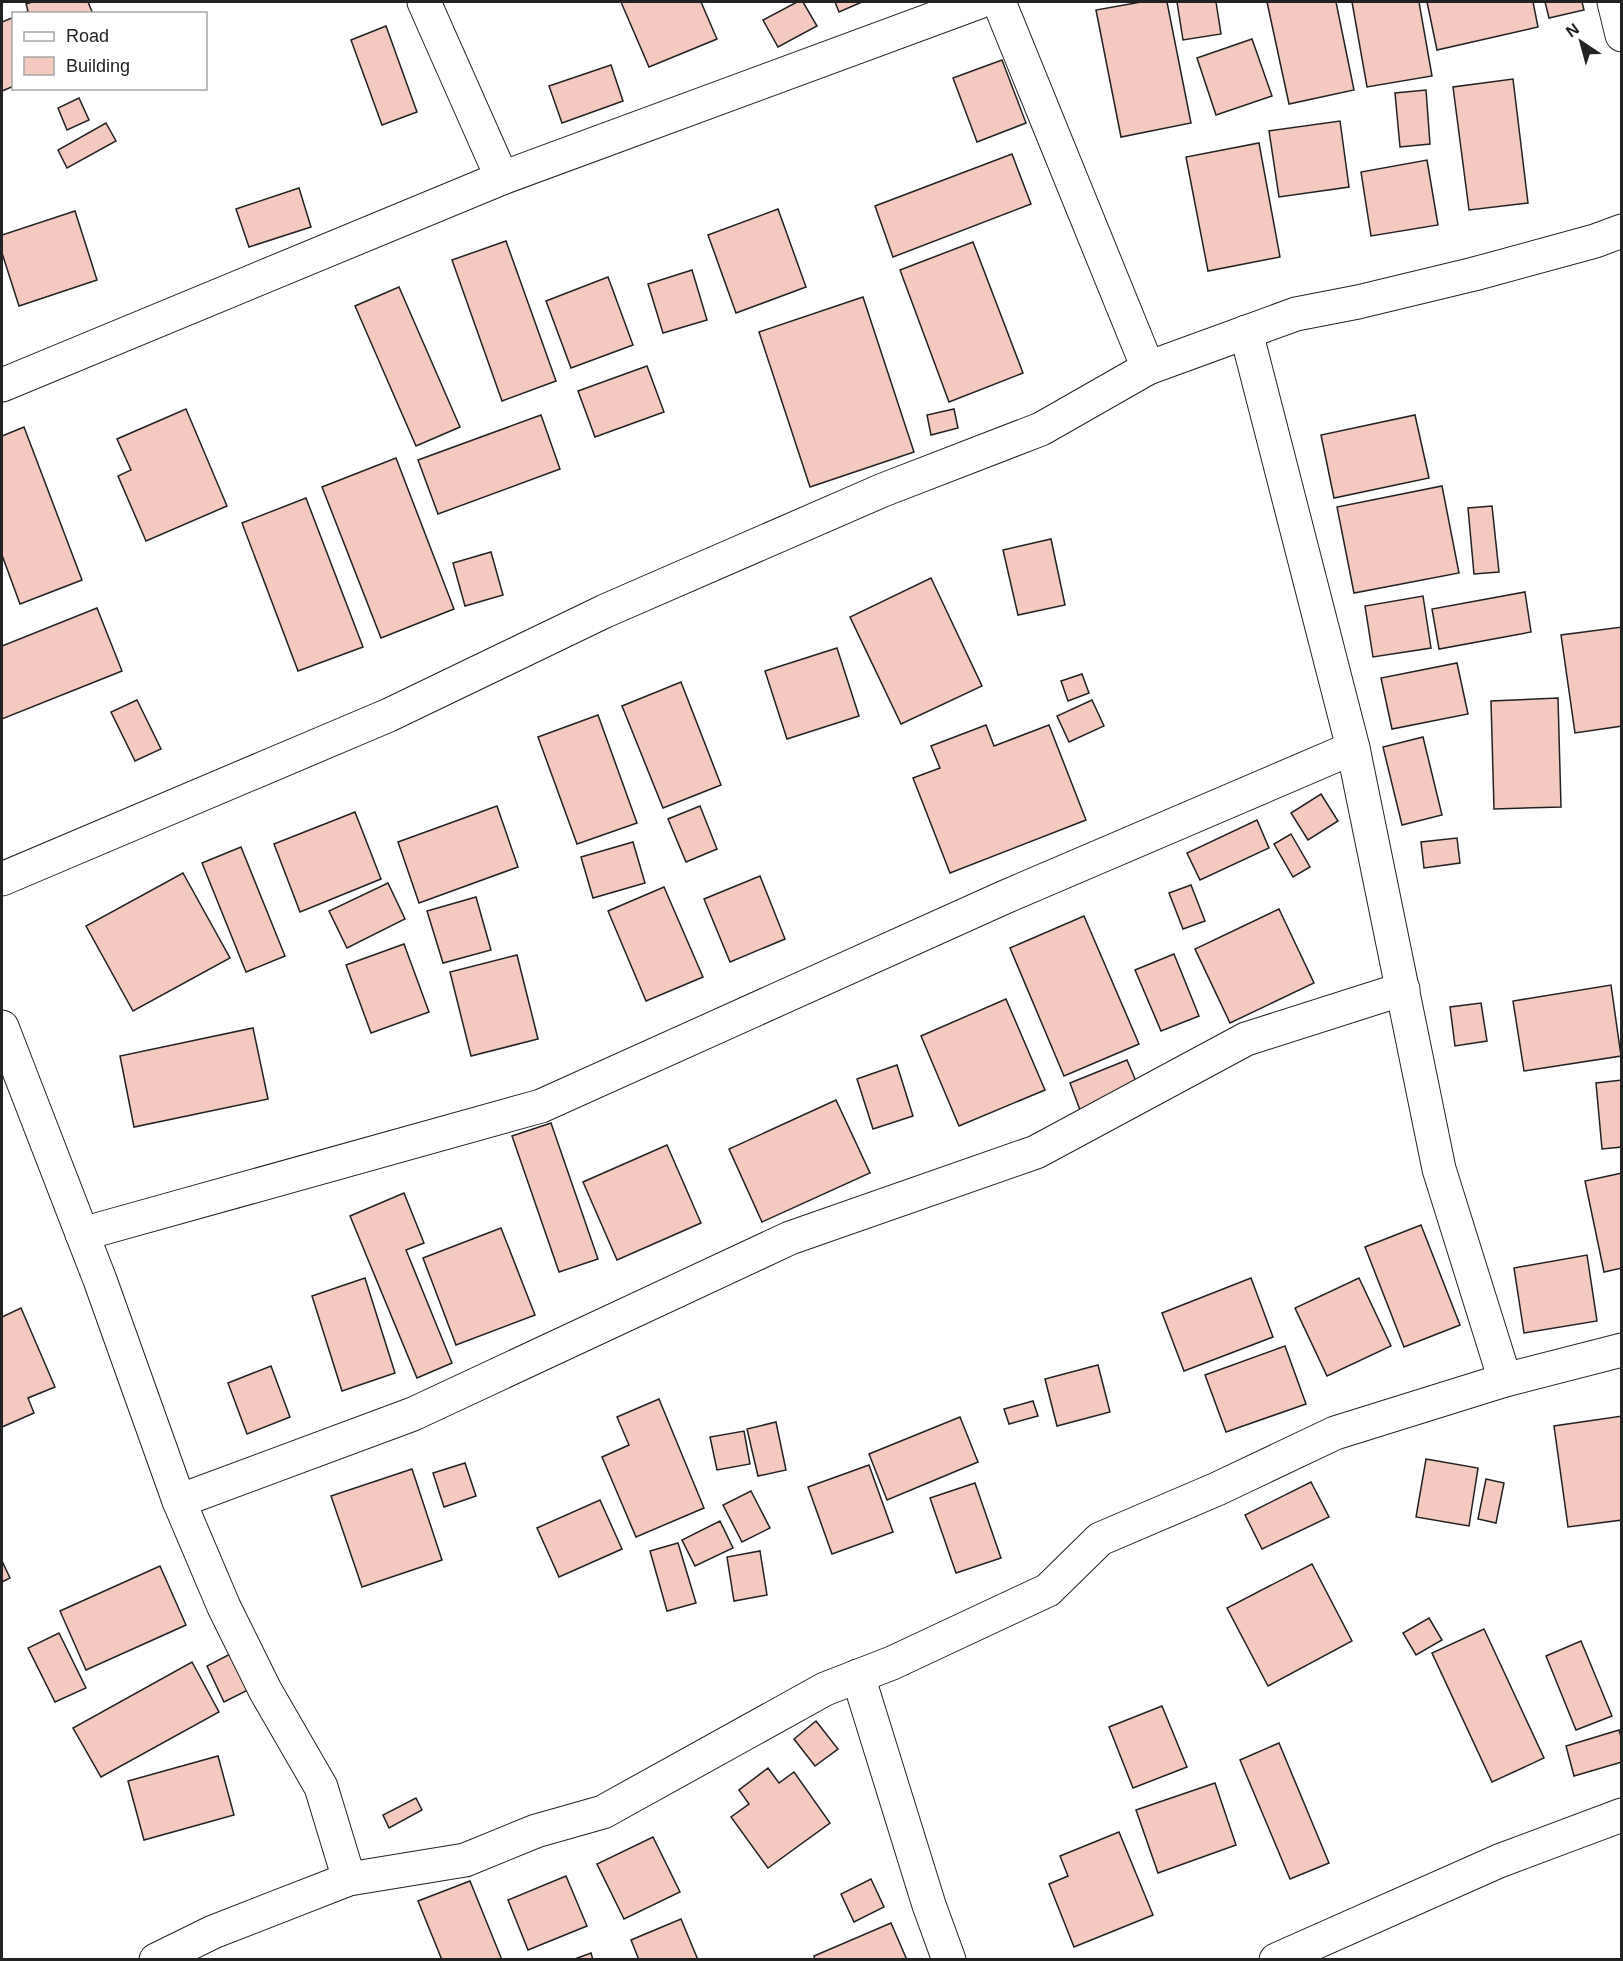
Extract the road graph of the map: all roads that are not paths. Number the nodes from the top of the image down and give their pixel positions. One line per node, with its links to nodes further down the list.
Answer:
1 (424, 2): 6 (street)
2 (979, 2): 6 (street)
3 (999, 2): 9 (street)
4 (1614, 2): 5 (street)
5 (1622, 35)
6 (502, 178): 10 (street)
7 (1622, 231): 8 (street)
8 (1246, 332): 9 (street); 11 (street)
9 (1148, 368): 12 (street)
10 (2, 385)
11 (1353, 748): 13 (street); 15 (street)
12 (2, 879)
13 (1402, 989): 17 (street); 18 (street)
14 (2, 1027): 15 (street)
15 (82, 1234): 18 (street)
16 (1622, 1350): 17 (street)
17 (1505, 1380): 19 (street)
18 (179, 1501): 21 (street)
19 (858, 1676): 21 (street); 24 (street)
20 (1622, 1815): 22 (street)
21 (349, 1879): 23 (street)
22 (1292, 1956)
23 (156, 1959)
24 (949, 1959)

